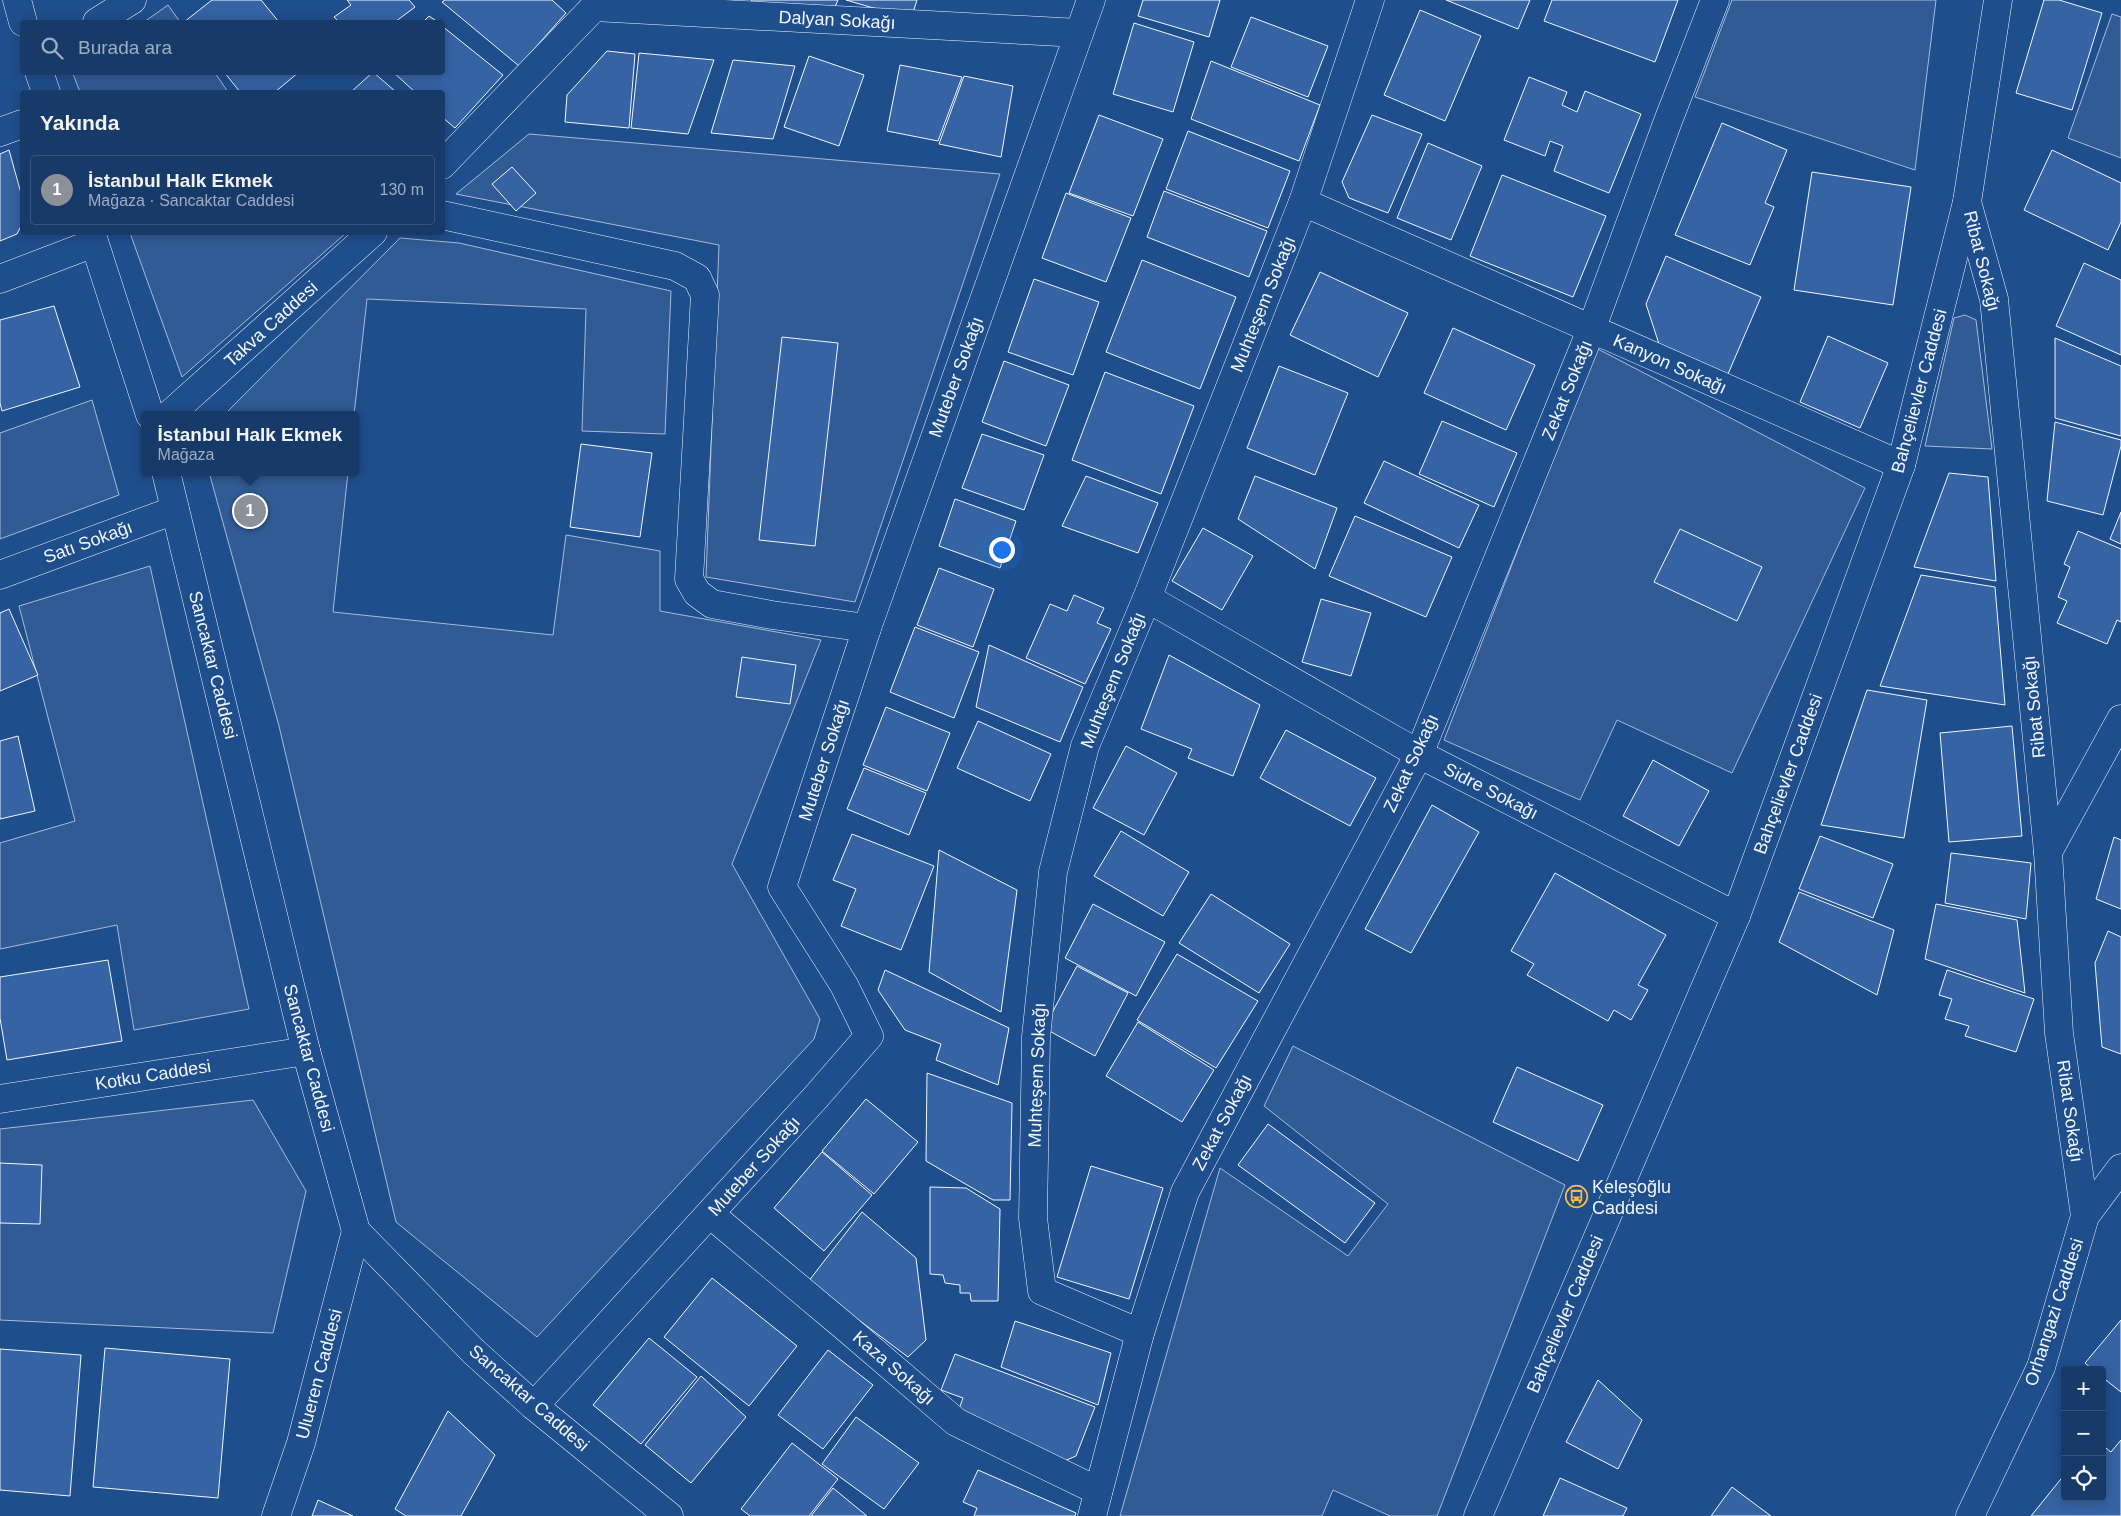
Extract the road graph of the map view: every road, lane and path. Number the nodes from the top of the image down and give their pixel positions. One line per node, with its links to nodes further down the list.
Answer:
1 (16, 0): 8 (street)
2 (132, 0): 9 (street)
3 (1091, 0): 10 (street, Muteber Sokağı)
4 (1370, 0): 16 (street, Muhteşem Sokağı)
5 (1715, 0): 22 (street, Zekat Sokağı)
6 (1998, 0): 17 (street, Bahçelievler Caddesi)
7 (598, 3): 10 (street, Dalyan Sokağı); 15 (street)
8 (23, 20)
9 (100, 20)
10 (1079, 34): 30 (street, Muteber Sokağı)
11 (40, 75): 12 (street)
12 (45, 90)
13 (20, 125): 14 (street)
14 (0, 132)
15 (445, 162)
16 (1303, 202): 22 (street, Kanyon Sokağı); 29 (street, Muhteşem Sokağı)
17 (1967, 202): 25 (street, Bahçelievler Caddesi); 33 (street, Ribat Sokağı)
18 (445, 216): 30 (street)
19 (370, 235): 24 (street, Takva Caddesi)
20 (92, 238): 21 (street); 23 (street)
21 (0, 279)
22 (1591, 330): 25 (street, Kanyon Sokağı); 32 (street, Zekat Sokağı)
23 (149, 411)
24 (173, 411)
25 (1901, 465): 34 (street, Bahçelievler Caddesi)
26 (167, 476): 27 (street, Sancaktar Caddesi)
27 (175, 510): 28 (street, Satı Sokağı); 35 (street, Sancaktar Caddesi)
28 (0, 575)
29 (1146, 598): 32 (street, Sidre Sokağı); 41 (street, Muhteşem Sokağı)
30 (867, 628): 38 (street, Muteber Sokağı)
31 (2121, 719): 33 (street)
32 (1419, 754): 34 (street, Sidre Sokağı); 41 (street, Zekat Sokağı)
33 (2048, 852): 39 (street, Ribat Sokağı)
34 (1736, 916): 46 (street, Bahçelievler Caddesi)
35 (306, 1051): 36 (street, Kotku Caddesi); 40 (street, Sancaktar Caddesi)
36 (0, 1099)
37 (2121, 1168): 39 (street, Orhangazi Caddesi)
38 (710, 1214): 42 (street, Muteber Sokağı); 43 (street, Kaza Sokağı)
39 (2085, 1216): 47 (street, Orhangazi Caddesi)
40 (356, 1231): 42 (street, Sancaktar Caddesi); 44 (street, Ulueren Caddesi)
41 (1140, 1332): 43 (street, Zekat Sokağı)
42 (534, 1406): 45 (street, Sancaktar Caddesi)
43 (1095, 1503)
44 (276, 1516)
45 (669, 1516)
46 (1478, 1516)
47 (1970, 1516)

